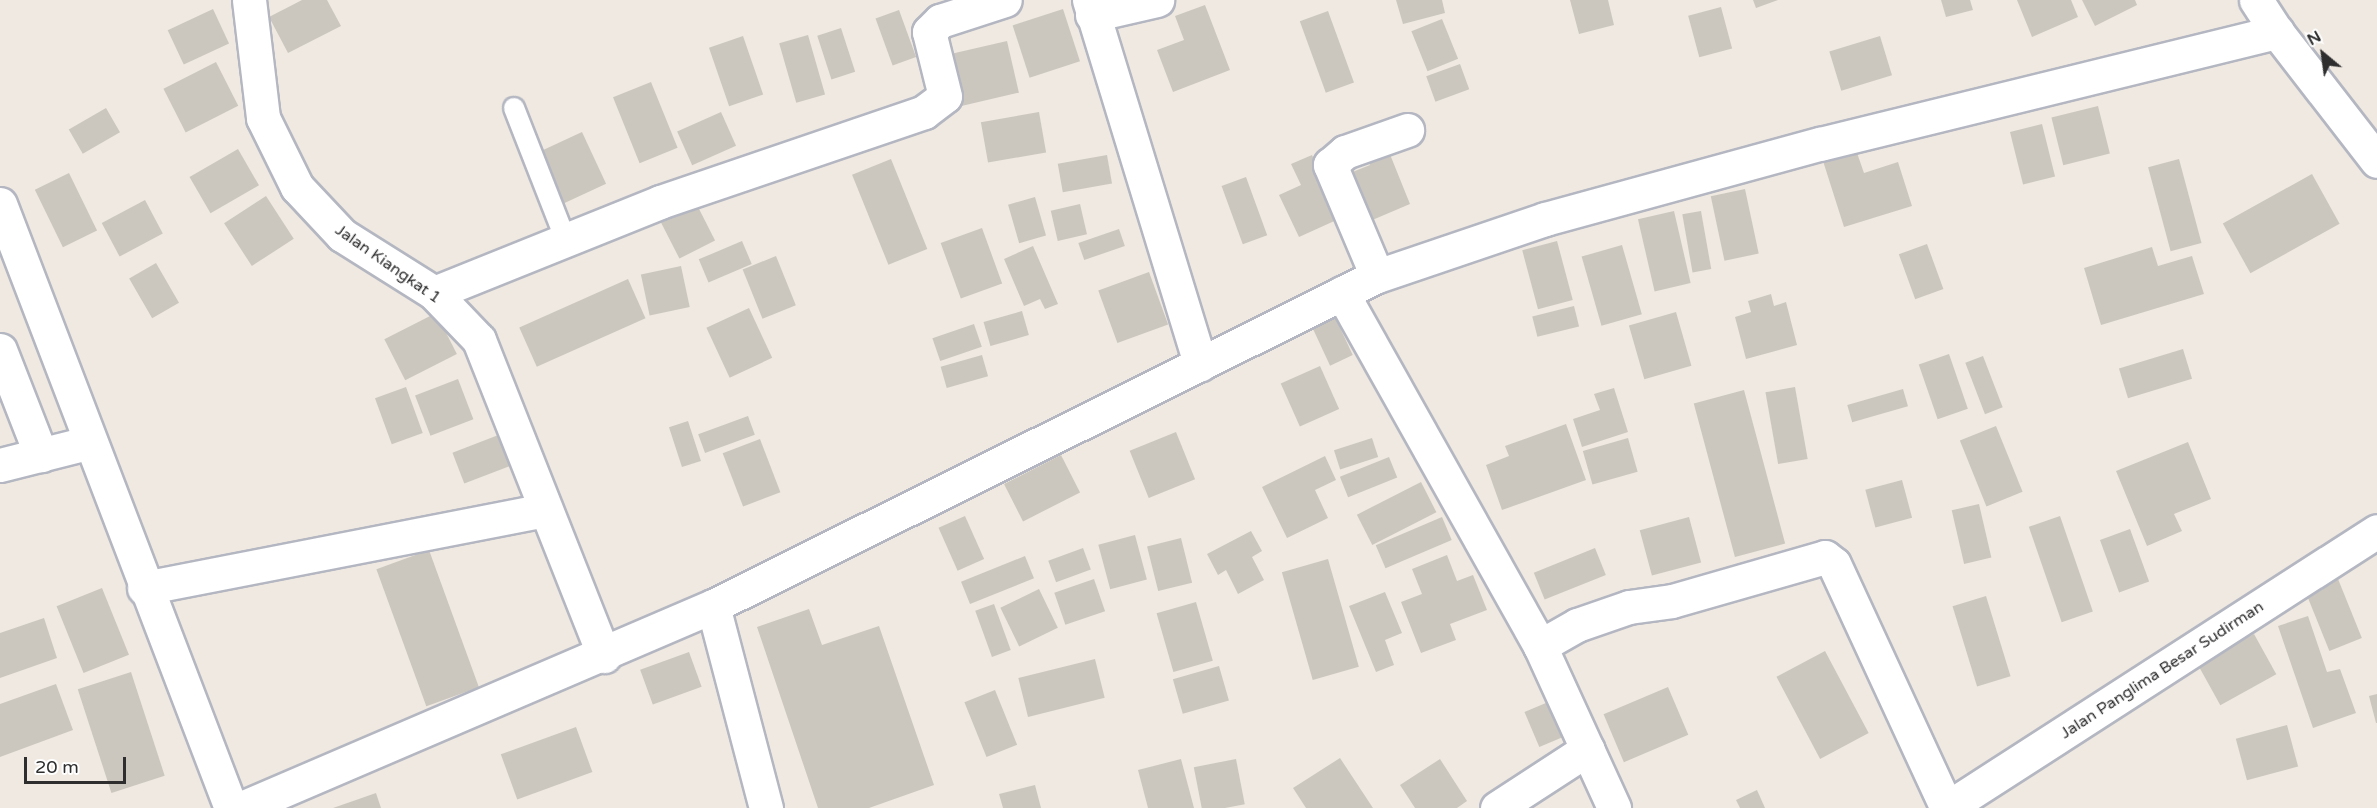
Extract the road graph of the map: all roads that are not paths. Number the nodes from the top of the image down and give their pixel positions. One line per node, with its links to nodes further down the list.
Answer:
1 (249, 0): 13 (street, Jalan Kiangkat 1)
2 (1005, 0): 11 (street)
3 (1156, 0): 5 (street)
4 (2256, 0): 6 (street)
5 (1091, 7): 16 (street)
6 (2277, 32): 9 (street); 12 (street)
7 (514, 108): 11 (lane)
8 (1407, 130): 12 (street)
9 (2377, 161)
10 (0, 204): 17 (street)
11 (565, 238): 13 (street)
12 (1377, 276): 14 (street)
13 (434, 293): 19 (street, Jalan Kiangkat 1)
14 (1342, 293): 16 (street); 23 (street)
15 (0, 350): 17 (street)
16 (1200, 364): 22 (street)
17 (64, 450): 18 (street); 21 (street)
18 (0, 465)
19 (546, 510): 21 (street); 24 (street, Jalan Kiangkat 1)
20 (2377, 531): 31 (street, Jalan Panglima Besar Sudirman)
21 (144, 588): 26 (street)
22 (713, 606): 24 (street); 28 (street)
23 (1540, 646): 25 (street); 31 (street)
24 (604, 656): 27 (street)
25 (1588, 749): 29 (street); 30 (street)
26 (231, 808)
27 (242, 808)
28 (766, 808)
29 (1497, 808)
30 (1614, 808)
31 (1947, 808)

